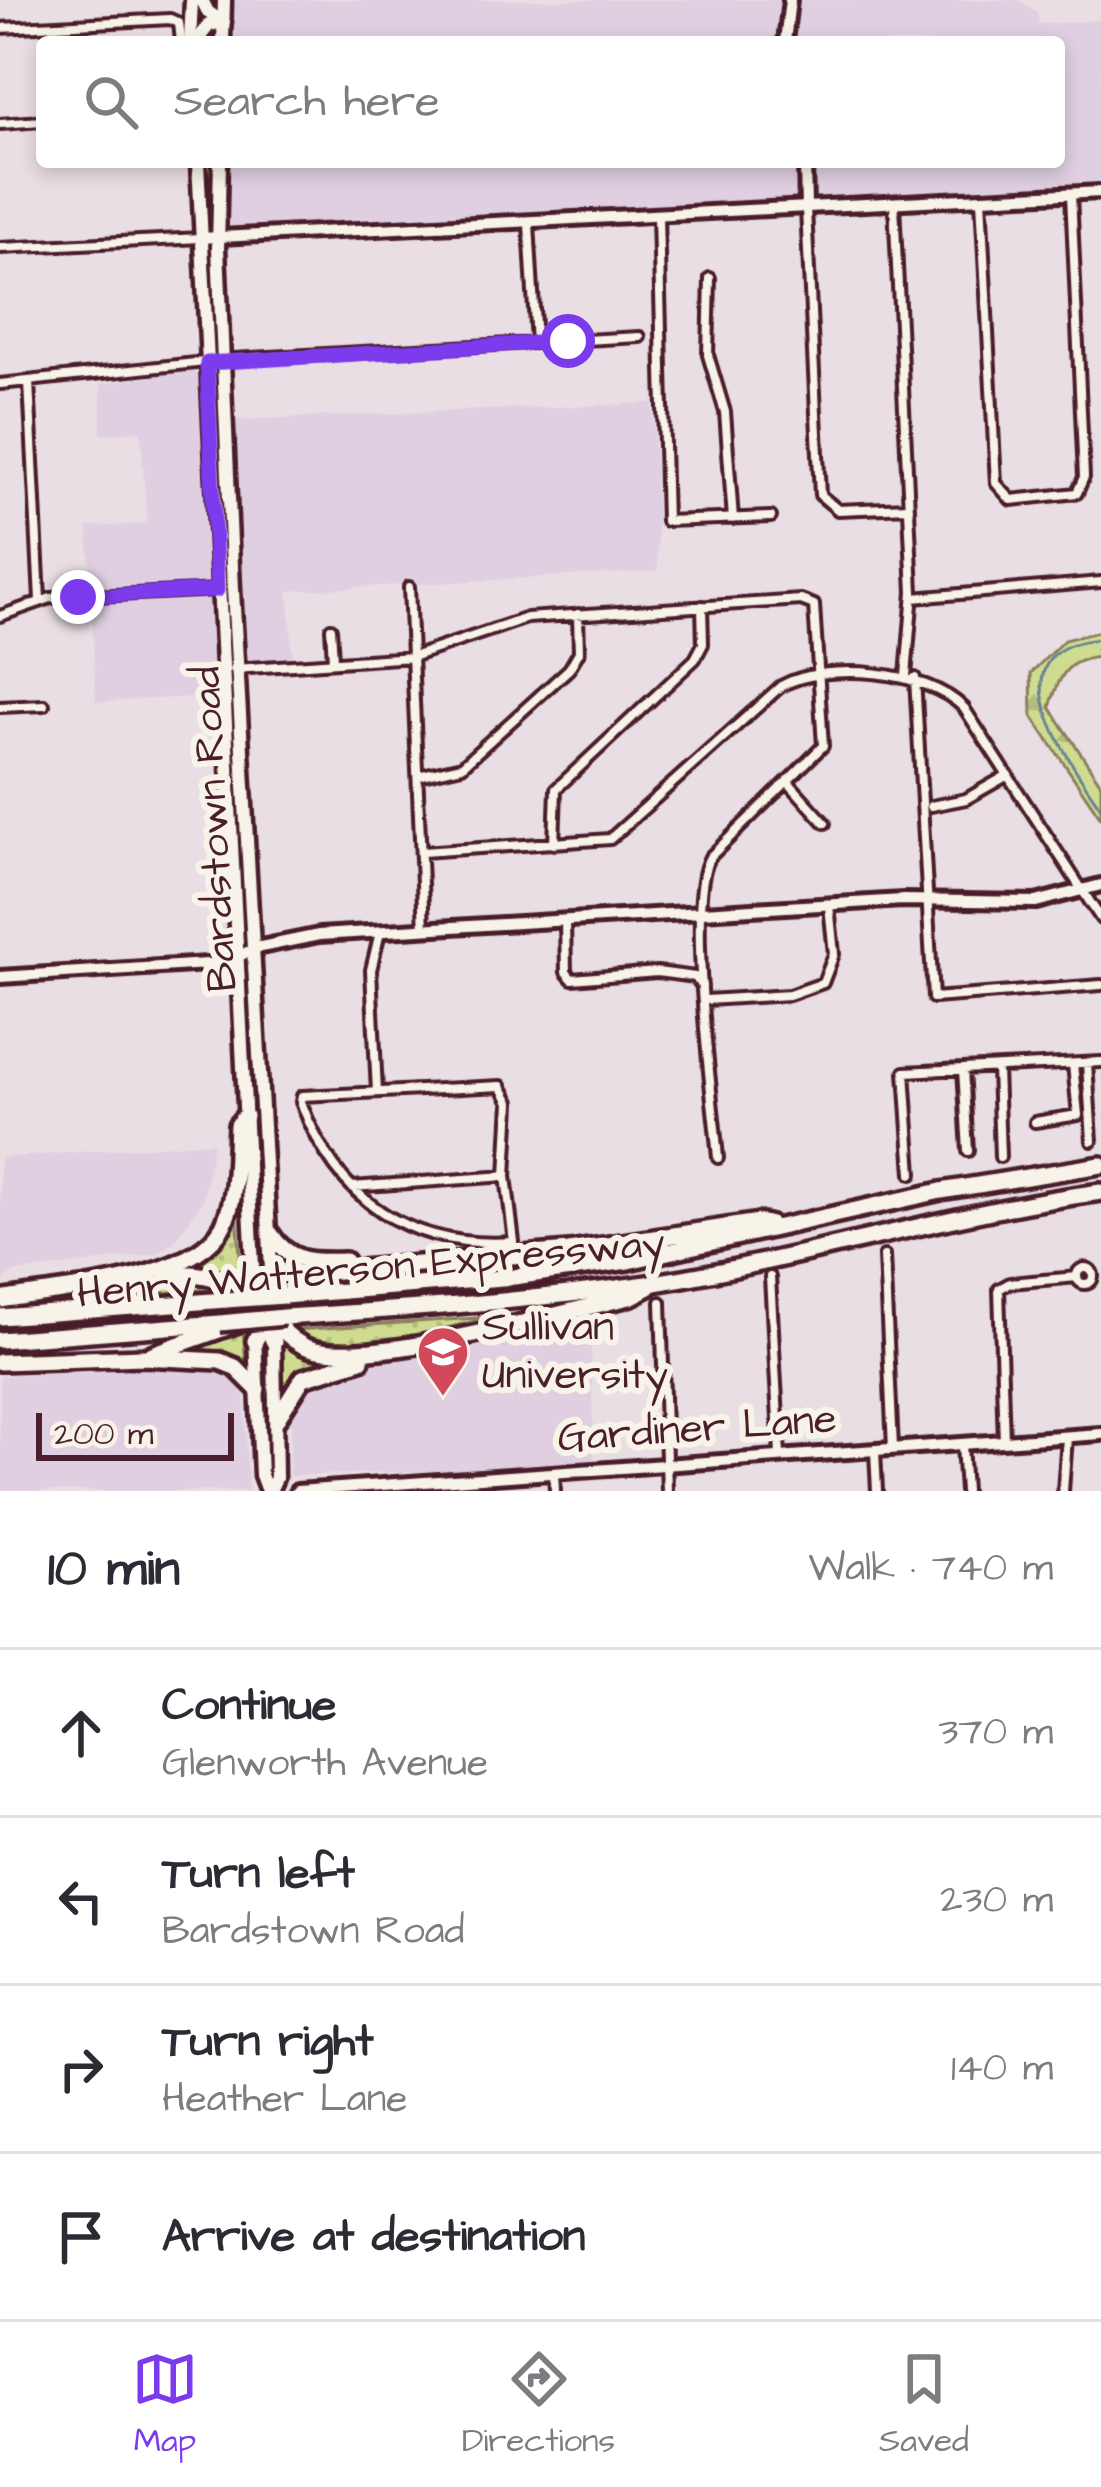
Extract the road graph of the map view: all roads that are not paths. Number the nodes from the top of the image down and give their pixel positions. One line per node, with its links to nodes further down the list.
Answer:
1 (192, 0): 8 (main road)
2 (202, 0): 5 (main road)
3 (224, 0): 5 (main road)
4 (790, 0): 11 (street)
5 (224, 22): 9 (main road); 10 (main road)
6 (0, 28): 7 (street)
7 (179, 36)
8 (193, 36)
9 (199, 36)
10 (223, 36)
11 (786, 36)
12 (36, 122): 13 (street)
13 (0, 124)
14 (198, 168): 24 (main road, Bardstown Road)
15 (220, 168): 25 (main road, Bardstown Road)
16 (805, 168): 21 (street)
17 (1101, 192): 18 (street)
18 (1071, 194): 19 (street); 19 (street)
19 (981, 199): 20 (street)
20 (894, 204): 21 (street); 34 (street)
21 (806, 208): 22 (street); 34 (street)
22 (658, 216): 23 (street); 36 (street)
23 (529, 224): 25 (street); 29 (street)
24 (201, 238): 25 (street); 26 (street); 31 (main road, Bardstown Road)
25 (218, 239): 30 (main road, Bardstown Road)
26 (0, 248)
27 (710, 278): 36 (street)
28 (640, 338): 29 (street)
29 (536, 343): 30 (street)
30 (223, 360): 31 (street); 39 (main road, Bardstown Road)
31 (207, 363): 32 (street); 40 (main road, Bardstown Road)
32 (29, 382): 33 (street); 42 (street)
33 (0, 384)
34 (909, 508): 41 (street)
35 (771, 517): 36 (street)
36 (733, 519)
37 (1101, 582): 41 (street)
38 (409, 586): 47 (street)
39 (233, 589): 40 (street); 49 (main road, Bardstown Road)
40 (217, 590): 42 (street); 50 (main road, Bardstown Road)
41 (913, 598): 52 (street)
42 (40, 600): 45 (street)
43 (702, 606): 44 (street); 51 (street); 62 (street)
44 (578, 614): 47 (street); 55 (street)
45 (0, 616)
46 (331, 628): 48 (street)
47 (412, 657): 48 (street); 55 (street)
48 (333, 660): 49 (street)
49 (238, 668): 50 (street); 58 (main road, Bardstown Road)
50 (220, 670): 57 (main road, Bardstown Road)
51 (822, 677): 52 (street); 59 (street); 62 (street)
52 (910, 677): 56 (street); 66 (street)
53 (44, 705): 54 (street)
54 (0, 706)
55 (418, 776): 63 (street)
56 (1008, 776): 60 (street); 65 (street)
57 (227, 780): 58 (main road); 74 (main road, Bardstown Road)
58 (245, 783): 73 (main road, Bardstown Road)
59 (789, 783): 61 (street); 68 (street)
60 (931, 806)
61 (825, 823)
62 (554, 844): 63 (street)
63 (422, 852): 71 (street)
64 (1101, 885): 65 (street)
65 (1084, 892): 66 (street); 69 (street)
66 (924, 899): 67 (street); 76 (street)
67 (829, 905): 68 (street); 77 (street)
68 (702, 913): 70 (street); 77 (street)
69 (1101, 919)
70 (565, 921): 71 (street); 77 (street)
71 (424, 929): 72 (street)
72 (380, 932): 73 (street); 83 (street)
73 (256, 948): 74 (street); 96 (main road, Bardstown Road)
74 (238, 958): 75 (street); 84 (main road, Bardstown Road)
75 (0, 977)
76 (1101, 985)
77 (707, 1001): 89 (street)
78 (1087, 1063): 79 (street); 80 (street); 86 (street)
79 (1101, 1063)
80 (1073, 1064): 81 (street); 85 (street)
81 (997, 1068): 82 (street); 88 (street)
82 (963, 1069): 87 (street); 91 (street)
83 (377, 1092): 92 (street); 93 (street)
84 (245, 1116): 99 (highway); 106 (main road, Bardstown Road)
85 (1035, 1122)
86 (1092, 1141)
87 (968, 1151)
88 (1000, 1157)
89 (718, 1158)
90 (1101, 1165): 95 (highway, Henry Watterson Expressway)
91 (912, 1174)
92 (506, 1176): 93 (street); 93 (street)
93 (352, 1187)
94 (1101, 1192): 103 (highway, Henry Watterson Expressway)
95 (774, 1226): 98 (highway); 106 (highway, Henry Watterson Expressway)
96 (270, 1233): 98 (highway); 100 (main road, Bardstown Road)
97 (884, 1256): 120 (street)
98 (407, 1262): 106 (highway)
99 (141, 1276): 104 (highway); 106 (highway)
100 (272, 1276): 106 (highway)
101 (770, 1277): 122 (street)
102 (1077, 1277): 118 (street)
103 (662, 1281): 106 (highway, Henry Watterson Expressway); 111 (highway)
104 (0, 1300)
105 (661, 1302): 123 (street)
106 (268, 1304): 107 (highway, Henry Watterson Expressway, bridge); 108 (highway, Henry Watterson Expressway, bridge); 109 (highway); 110 (highway); 111 (highway); 112 (highway)
107 (0, 1317)
108 (0, 1340)
109 (255, 1341): 114 (main road)
110 (274, 1342): 115 (main road)
111 (412, 1345): 115 (highway)
112 (143, 1357): 113 (highway); 114 (highway)
113 (0, 1362)
114 (257, 1389): 126 (main road)
115 (277, 1419): 126 (main road)
116 (1101, 1434): 117 (street, Gardiner Lane)
117 (1067, 1437): 118 (street, Gardiner Lane); 132 (street)
118 (1004, 1442): 119 (street, Gardiner Lane)
119 (962, 1445): 120 (street, Gardiner Lane); 131 (street)
120 (893, 1448): 121 (street, Gardiner Lane)
121 (874, 1449): 122 (street, Gardiner Lane); 130 (street)
122 (780, 1455): 123 (street, Gardiner Lane)
123 (668, 1464): 124 (street, Gardiner Lane); 129 (street)
124 (554, 1472): 125 (street, Gardiner Lane); 128 (street)
125 (450, 1485): 127 (street, Gardiner Lane)
126 (268, 1491)
127 (297, 1491)
128 (555, 1491)
129 (667, 1491)
130 (877, 1491)
131 (965, 1491)
132 (1063, 1491)

